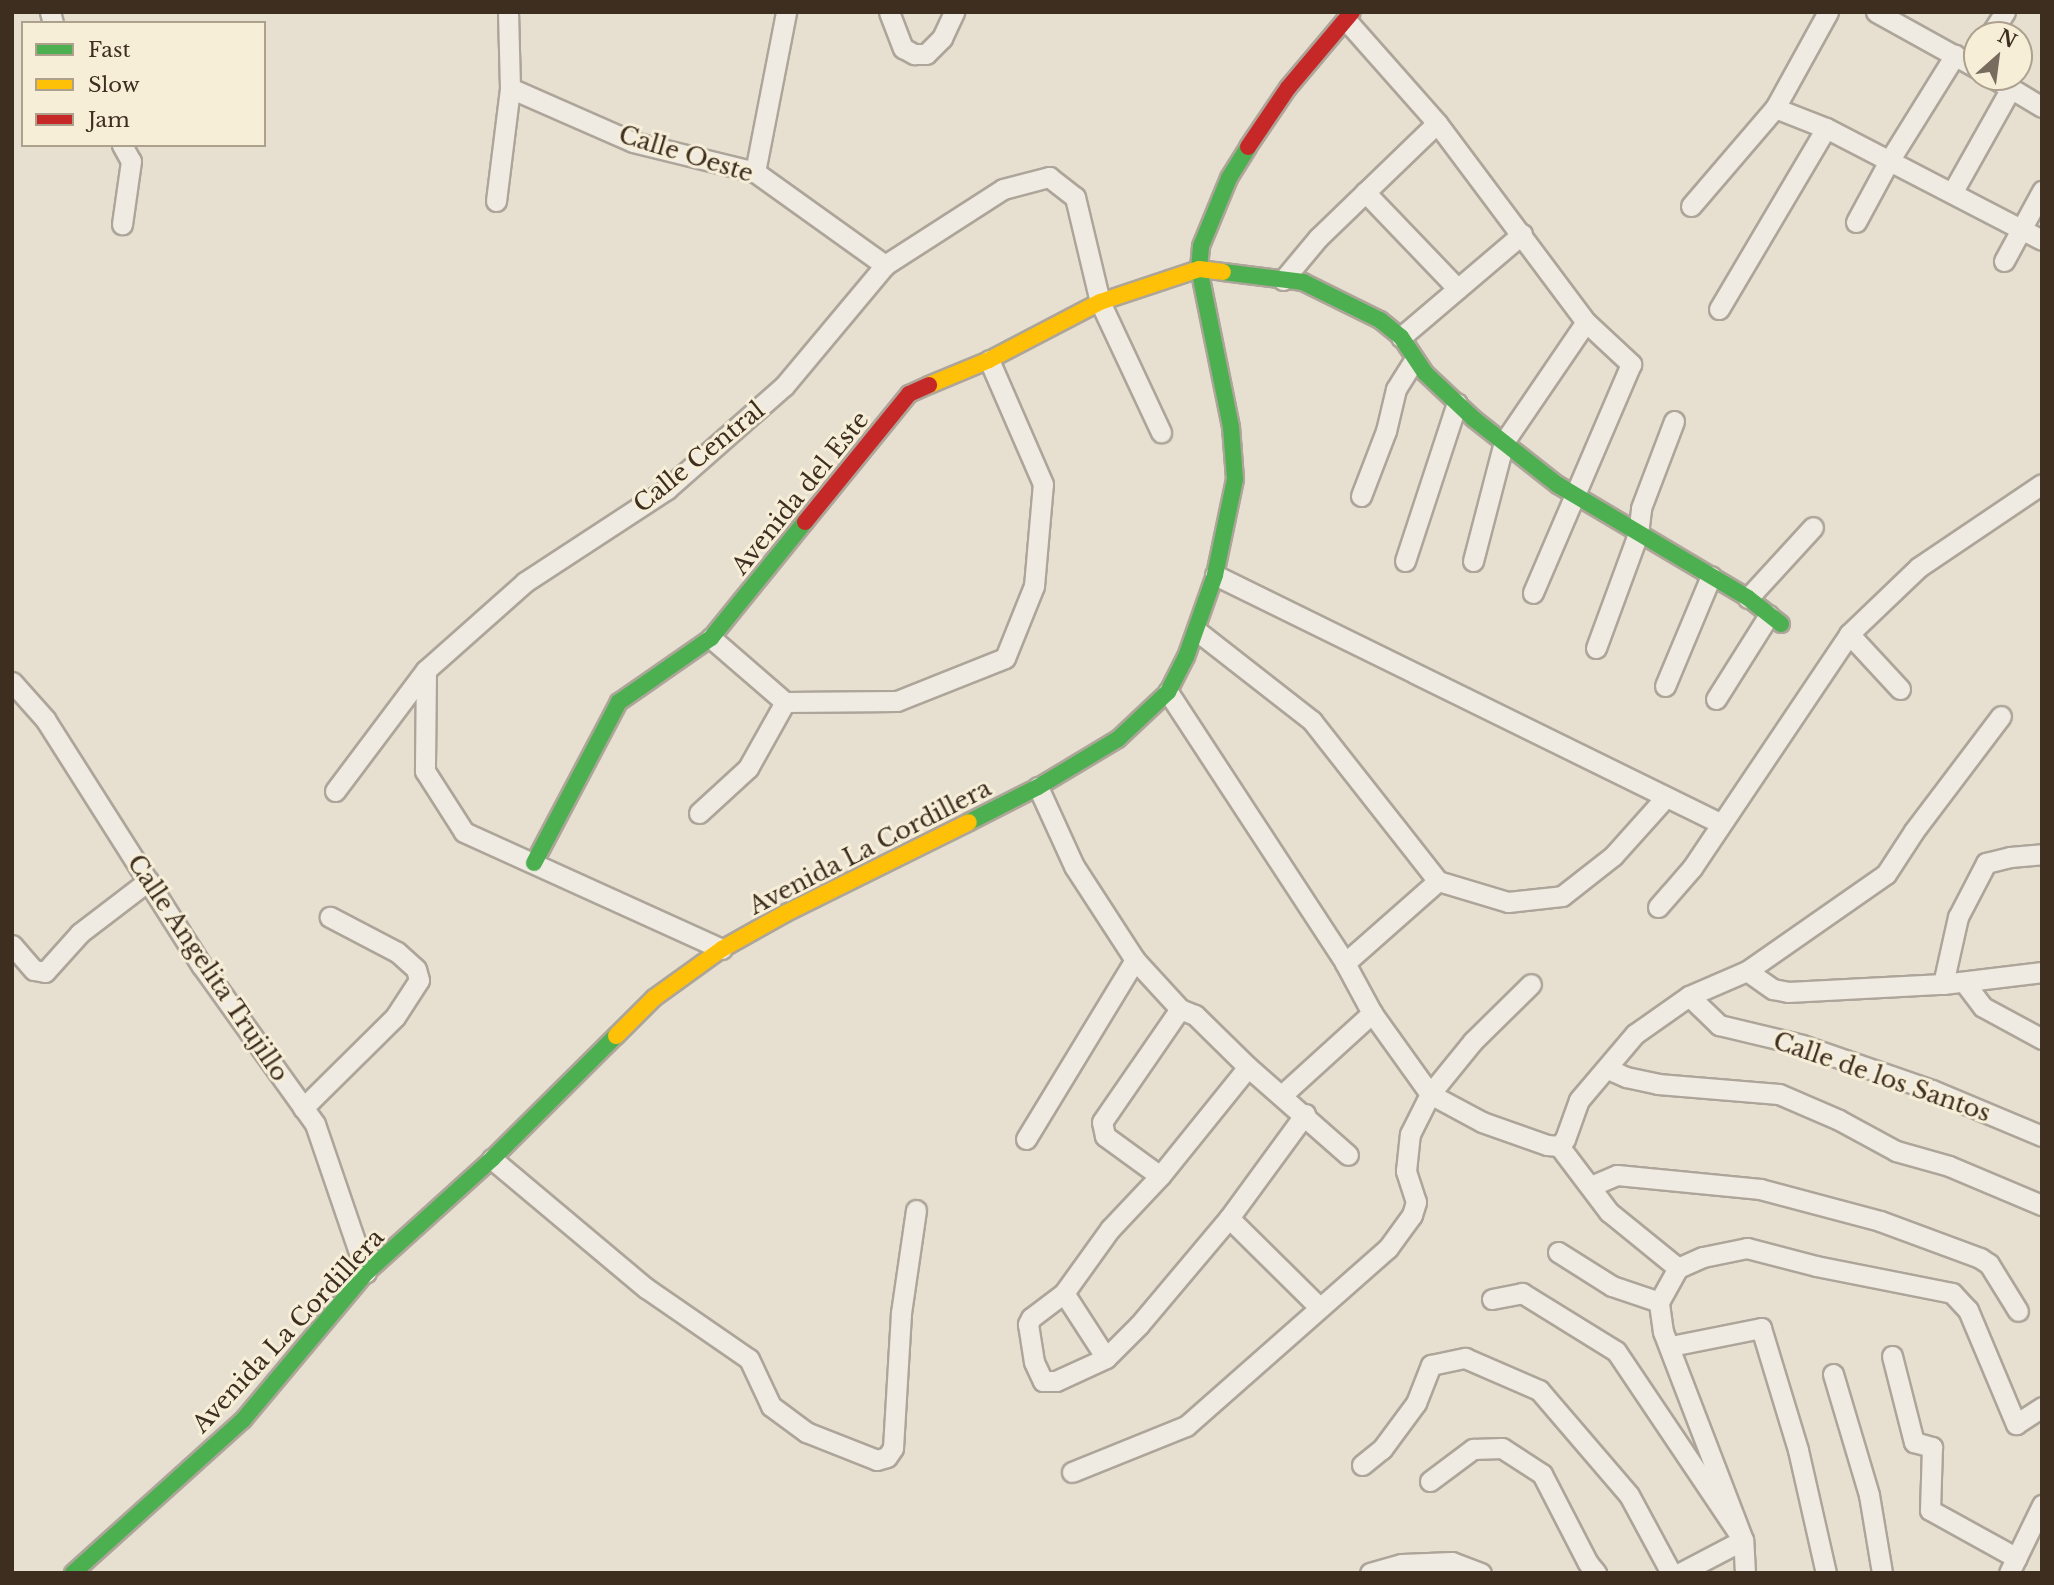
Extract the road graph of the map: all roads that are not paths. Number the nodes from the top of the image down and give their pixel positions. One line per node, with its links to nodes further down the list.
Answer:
1 (508, 12): 11 (street)
2 (786, 12): 20 (street)
3 (889, 12): 4 (street)
4 (954, 12)
5 (1828, 12): 15 (street)
6 (1876, 12): 8 (street)
7 (1349, 16): 16 (street); 33 (main road, Avenida La Cordillera)
8 (1899, 18): 9 (street)
9 (1963, 56)
10 (1963, 69): 19 (street)
11 (510, 88): 20 (street, Calle Oeste); 24 (street)
12 (2009, 91): 23 (street)
13 (2019, 91): 14 (street)
14 (2039, 98)
15 (1775, 108): 17 (street); 25 (street)
16 (1437, 123): 22 (street); 29 (street)
17 (1826, 128): 19 (street); 37 (street)
18 (123, 147): 27 (street)
19 (1889, 161): 23 (street); 26 (street)
20 (755, 172): 32 (street, Calle Oeste)
21 (2042, 191): 28 (street)
22 (1365, 192): 34 (street); 35 (street)
23 (1952, 194): 28 (street)
24 (496, 201)
25 (1691, 206)
26 (1856, 222)
27 (122, 224)
28 (2021, 229): 30 (street); 31 (street)
29 (1522, 234): 35 (street); 38 (street)
30 (2042, 240)
31 (2004, 261)
32 (886, 265): 36 (street, Calle Central); 62 (street, Calle Central)
33 (1199, 269): 34 (main road); 36 (main road, Avenida del Este); 53 (main road, Avenida La Cordillera)
34 (1283, 280): 39 (main road)
35 (1458, 289): 39 (street)
36 (1100, 302): 40 (main road, Avenida del Este); 44 (street)
37 (1719, 309)
38 (1586, 322): 45 (street); 47 (street)
39 (1401, 337): 41 (main road)
40 (989, 360): 60 (main road, Avenida del Este); 68 (street)
41 (1414, 360): 42 (main road); 48 (street)
42 (1457, 403): 45 (main road); 51 (street)
43 (1674, 421): 50 (street)
44 (1161, 432)
45 (1504, 442): 47 (main road); 52 (street)
46 (2042, 484): 59 (street)
47 (1574, 495): 50 (main road); 55 (street)
48 (1361, 496)
49 (1813, 527): 56 (street)
50 (1638, 534): 54 (main road); 61 (street)
51 (1405, 561)
52 (1473, 561)
53 (1215, 575): 58 (main road, Avenida La Cordillera); 72 (street)
54 (1711, 576): 56 (main road); 64 (street)
55 (1533, 593)
56 (1748, 598): 57 (main road)
57 (1775, 619): 67 (street)
58 (1197, 631): 66 (main road, Avenida La Cordillera); 78 (street)
59 (1849, 634): 65 (street); 74 (street)
60 (712, 638): 68 (street); 76 (main road, Avenida del Este)
61 (1596, 648)
62 (426, 670): 71 (street, Calle Central); 76 (street)
63 (12, 682): 77 (street, Calle Angelita Trujillo)
64 (1665, 686)
65 (1900, 689)
66 (1168, 692): 70 (main road, Avenida La Cordillera); 84 (street)
67 (1716, 699)
68 (785, 702): 73 (street)
69 (2001, 716): 85 (street)
70 (1038, 787): 82 (main road, Avenida La Cordillera); 83 (street)
71 (335, 791)
72 (1666, 797): 74 (street); 78 (street)
73 (699, 813)
74 (1720, 823): 79 (street)
75 (2042, 854): 89 (street)
76 (534, 863): 82 (street)
77 (148, 881): 81 (street); 98 (street, Calle Angelita Trujillo)
78 (1438, 881): 84 (street)
79 (1658, 908)
80 (330, 917): 98 (street)
81 (12, 945)
82 (722, 949): 104 (main road, Avenida La Cordillera)
83 (1135, 960): 91 (street); 101 (street)
84 (1345, 963): 92 (street)
85 (1747, 971): 89 (street); 90 (street)
86 (2042, 972): 87 (street)
87 (1964, 982): 89 (street); 93 (street)
88 (1531, 984): 96 (street)
89 (1943, 984)
90 (1689, 996): 95 (street); 100 (street, Calle de los Santos)
91 (1180, 1009): 94 (street); 105 (street)
92 (1372, 1013): 96 (street); 97 (street)
93 (2042, 1039)
94 (1248, 1067): 97 (street); 105 (street)
95 (1608, 1069): 102 (street); 107 (street)
96 (1430, 1094): 102 (street); 116 (street)
97 (1282, 1095): 99 (street)
98 (303, 1108): 112 (street, Calle Angelita Trujillo)
99 (1305, 1114): 103 (street); 109 (street)
100 (2042, 1136)
101 (1026, 1139)
102 (1559, 1146): 106 (street)
103 (1348, 1155)
104 (492, 1159): 108 (street); 112 (main road, Avenida La Cordillera)
105 (1160, 1176): 113 (street)
106 (1591, 1186): 111 (street); 117 (street)
107 (2042, 1205)
108 (916, 1210)
109 (1229, 1218): 116 (street); 120 (street)
110 (1558, 1252): 115 (street)
111 (1678, 1268): 115 (street); 122 (street)
112 (366, 1273): 130 (main road, Avenida La Cordillera)
113 (1064, 1293): 120 (street); 120 (street)
114 (1492, 1299): 127 (street)
115 (1659, 1302): 118 (street)
116 (1319, 1307): 124 (street)
117 (2018, 1311)
118 (1671, 1346): 127 (street); 137 (street)
119 (1892, 1356): 129 (street)
120 (1106, 1358)
121 (1833, 1374): 138 (street)
122 (2042, 1406)
123 (1362, 1465): 134 (street)
124 (1072, 1472)
125 (1430, 1481): 133 (street)
126 (2042, 1505): 128 (street)
127 (1743, 1540): 135 (street); 136 (street)
128 (2034, 1542): 129 (street)
129 (2013, 1565)
130 (73, 1573)
131 (1370, 1573): 132 (street)
132 (1480, 1573)
133 (1597, 1573)
134 (1671, 1573)
135 (1679, 1573)
136 (1745, 1573)
137 (1826, 1573)
138 (1882, 1573)

